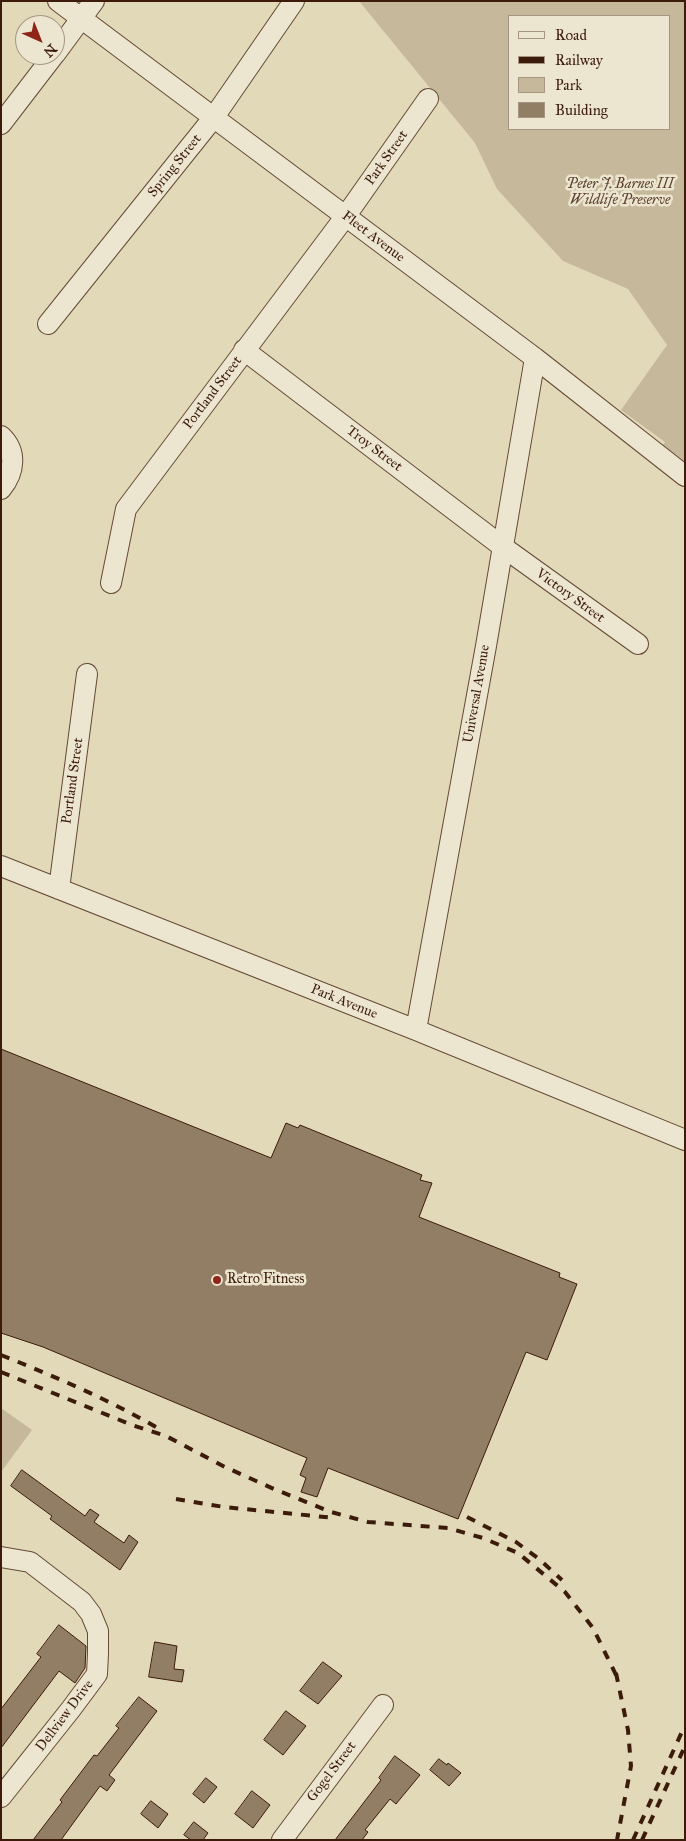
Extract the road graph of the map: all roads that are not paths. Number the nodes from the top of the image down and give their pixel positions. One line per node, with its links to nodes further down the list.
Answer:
1 (58, 1): 4 (street, Fleet Avenue)
2 (94, 1): 4 (street)
3 (294, 1): 8 (street, Spring Street)
4 (82, 19): 5 (street); 8 (street, Fleet Avenue)
5 (65, 40)
6 (46, 65): 9 (street)
7 (428, 99): 10 (street, Park Street)
8 (214, 117): 10 (street, Fleet Avenue); 11 (street, Spring Street)
9 (1, 124)
10 (345, 217): 12 (street, Portland Street); 13 (street, Fleet Avenue)
11 (48, 324)
12 (244, 350): 17 (street, Troy Street); 18 (street, Portland Street)
13 (535, 358): 15 (street, Fleet Avenue); 17 (street, Universal Avenue)
14 (1, 436): 16 (street)
15 (685, 476)
16 (1, 489)
17 (503, 547): 19 (street, Victory Street); 23 (street, Universal Avenue)
18 (111, 582)
19 (638, 644)
20 (87, 674): 22 (street, Portland Street)
21 (1, 866): 22 (street, Park Avenue)
22 (59, 889): 23 (street, Park Avenue)
23 (416, 1030): 24 (street, Park Avenue)
24 (685, 1140)
25 (1, 1557): 27 (street, Dellview Drive)
26 (383, 1705): 28 (street, Gogel Street)
27 (1, 1797)
28 (282, 1840)

